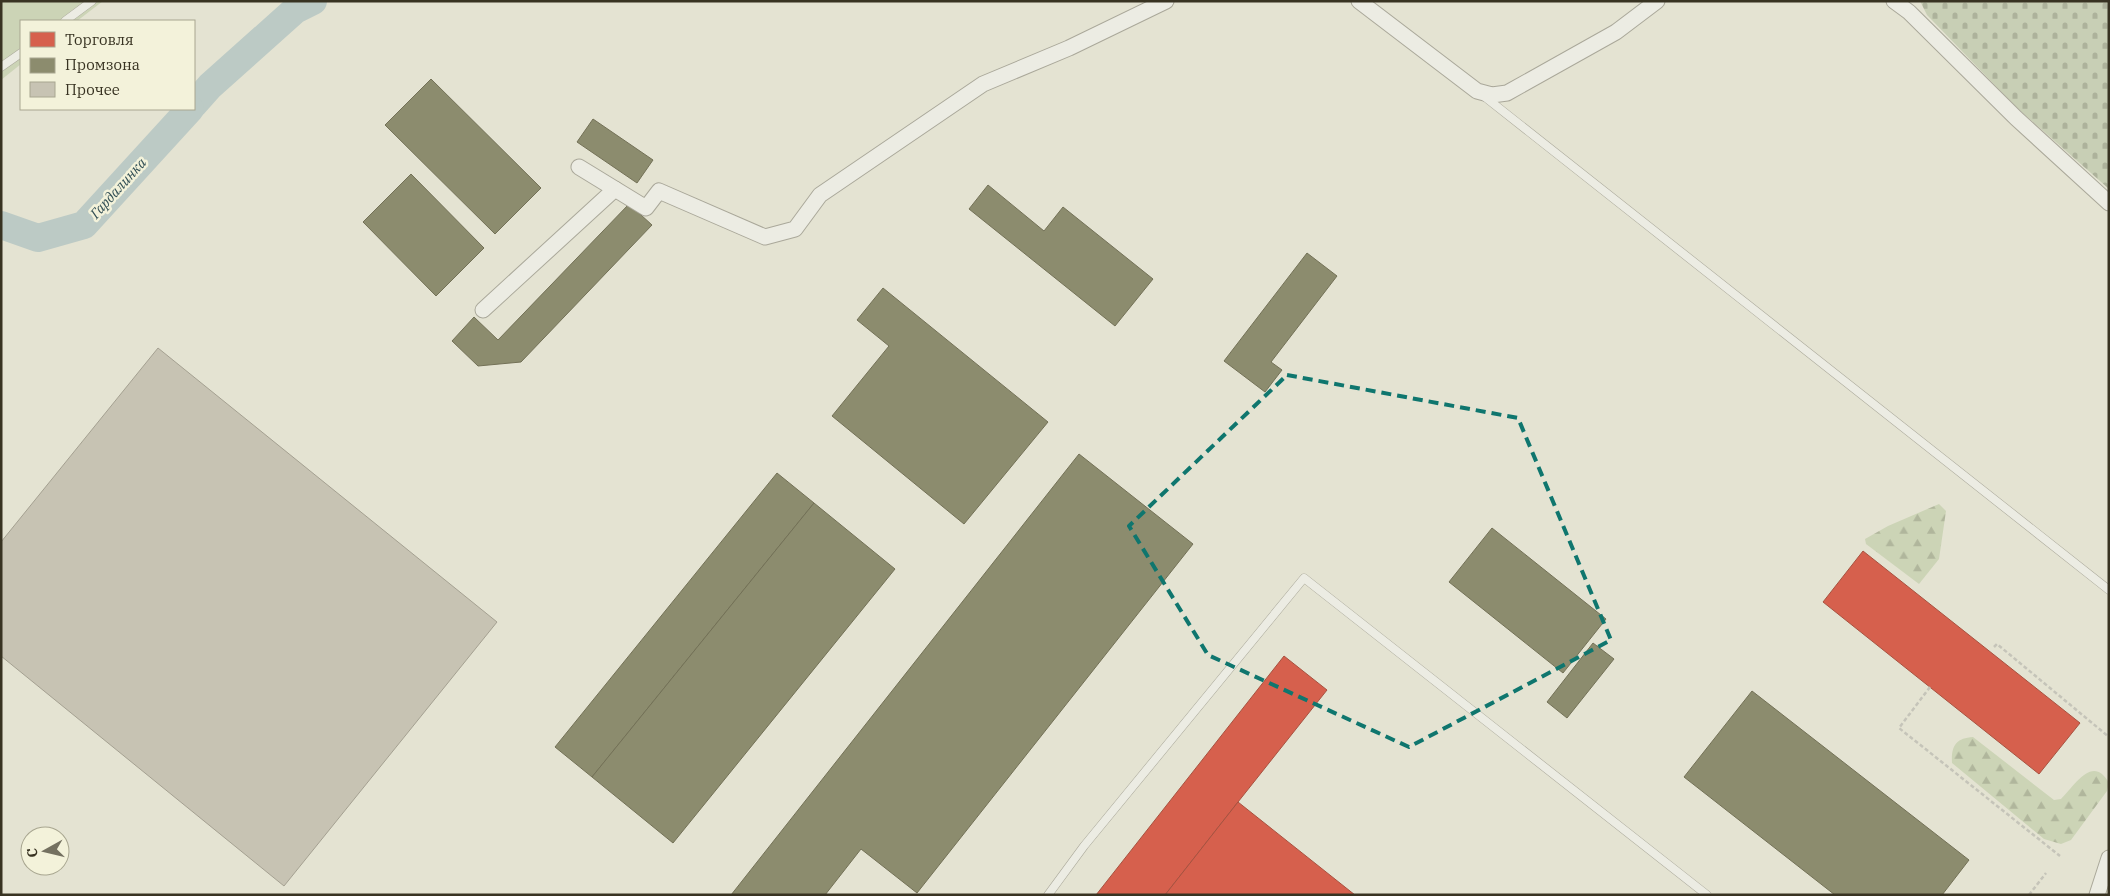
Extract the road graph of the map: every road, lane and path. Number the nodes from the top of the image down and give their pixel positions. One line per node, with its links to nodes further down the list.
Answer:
1 (92, 1): 6 (lane)
2 (1166, 1): 11 (street)
3 (1359, 1): 9 (street)
4 (1657, 1): 9 (street)
5 (1894, 1): 12 (street)
6 (66, 20)
7 (20, 54): 8 (lane)
8 (1, 67)
9 (1477, 91): 14 (lane)
10 (579, 167): 11 (street)
11 (615, 189): 13 (street)
12 (2109, 203)
13 (482, 310)
14 (2109, 590)
15 (1994, 647): 17 (path)
16 (1930, 687): 18 (path)
17 (2109, 737)
18 (2060, 856)
19 (2109, 858): 24 (street)
20 (2046, 874): 23 (path)
21 (1048, 895): 22 (lane)
22 (1707, 895)
23 (2029, 895)
24 (2097, 895)

